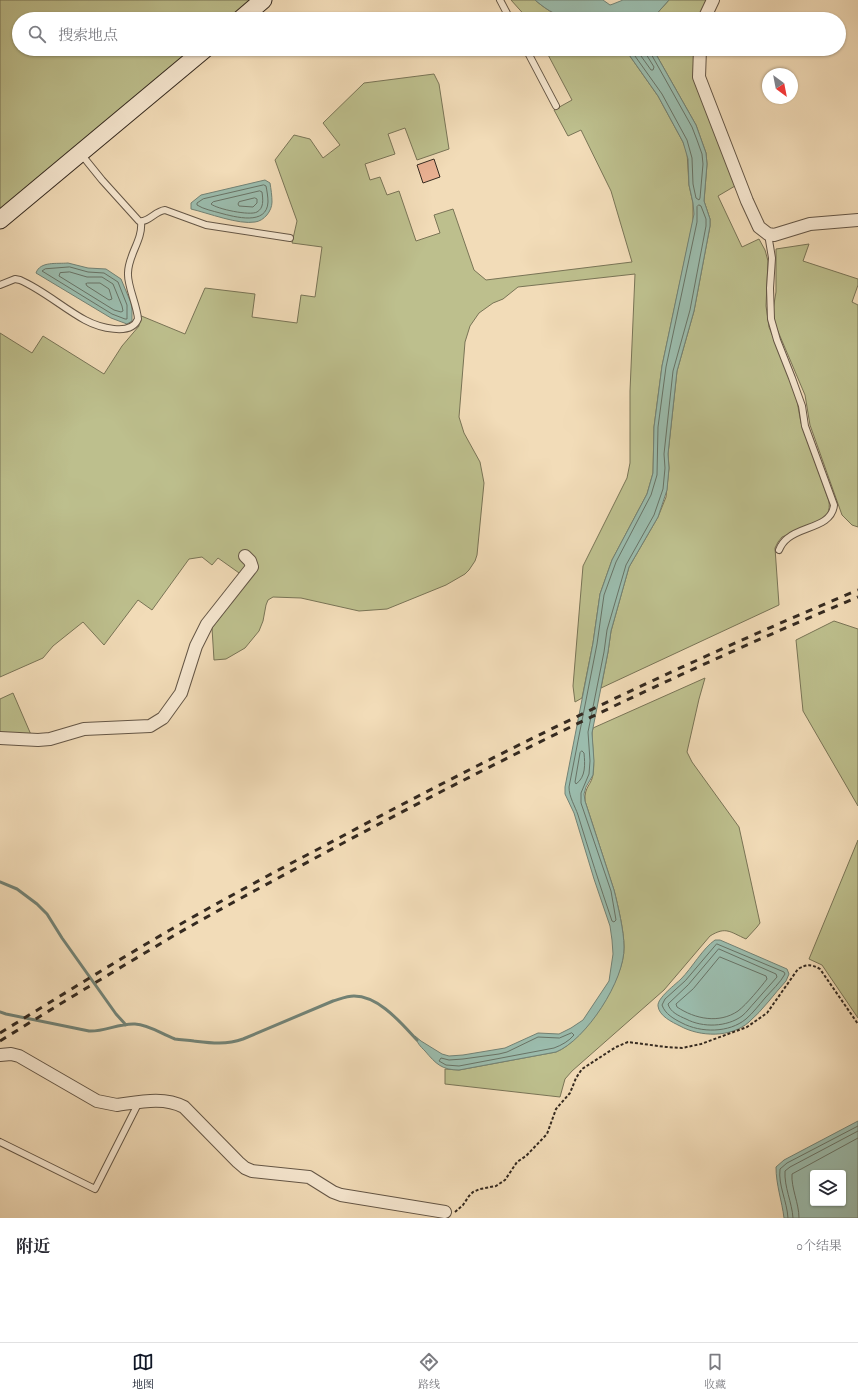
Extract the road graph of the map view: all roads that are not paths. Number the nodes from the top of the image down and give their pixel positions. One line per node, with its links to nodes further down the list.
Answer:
1 (263, 0): 4 (street)
2 (500, 0): 5 (lane)
3 (713, 0): 6 (street)
4 (249, 12)
5 (506, 12)
6 (707, 12)
7 (197, 56): 11 (street)
8 (530, 56): 10 (lane)
9 (700, 56): 15 (street)
10 (556, 106)
11 (80, 153): 12 (street); 14 (lane)
12 (0, 220)
13 (858, 220): 15 (street)
14 (141, 222): 16 (lane); 17 (lane)
15 (768, 234): 18 (lane)
16 (290, 238)
17 (0, 285)
18 (779, 550)
19 (245, 556): 20 (street)
20 (0, 738)
21 (0, 1055): 22 (street)
22 (139, 1102): 23 (lane); 24 (street)
23 (0, 1142)
24 (445, 1212)

